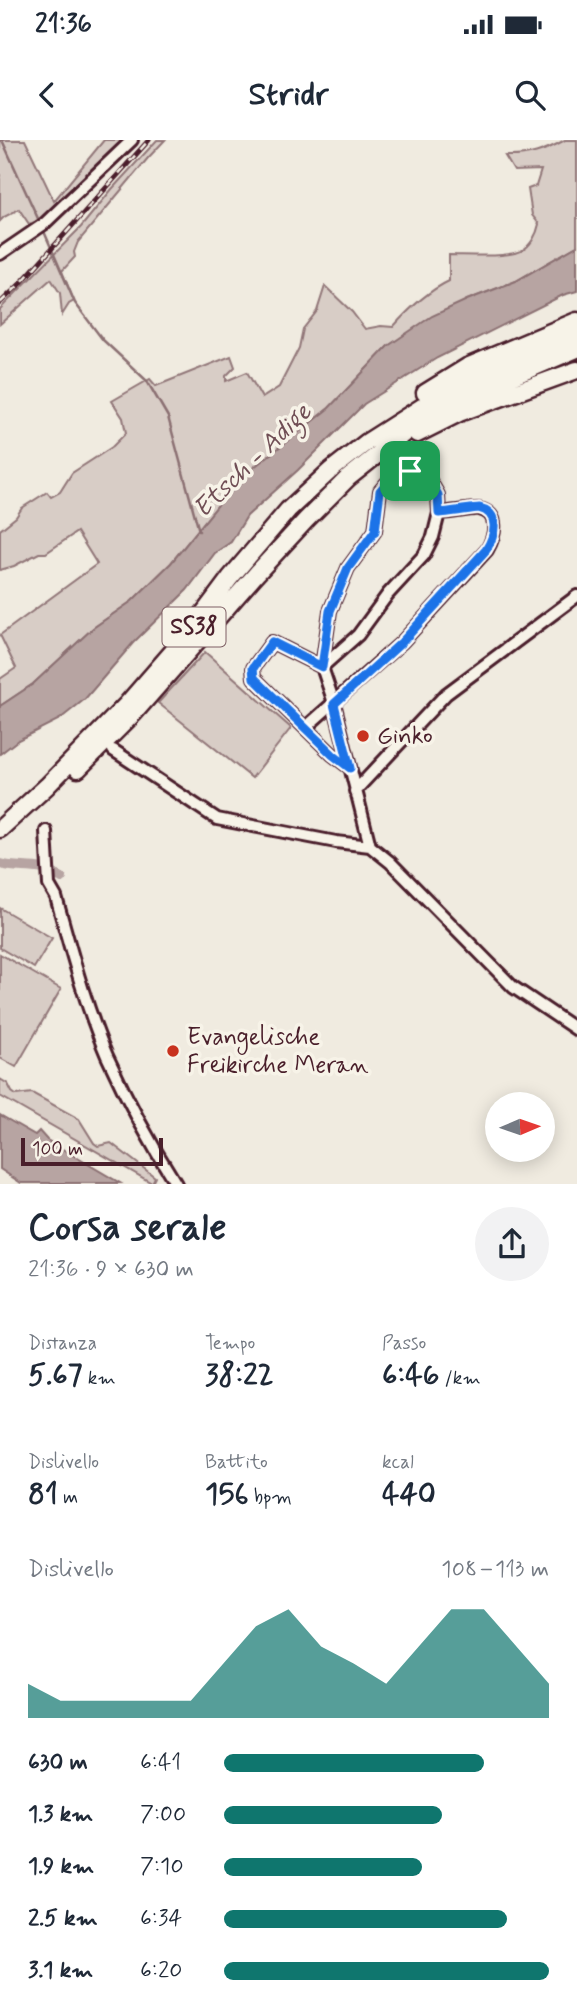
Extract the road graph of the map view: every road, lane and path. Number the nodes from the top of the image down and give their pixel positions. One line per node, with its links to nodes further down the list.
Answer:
1 (132, 140): 2 (street)
2 (0, 254)
3 (577, 321): 8 (highway)
4 (577, 336): 6 (highway, SS38)
5 (577, 349): 6 (highway, SS38)
6 (511, 368): 8 (highway, SS38); 9 (highway, SS38)
7 (577, 370): 9 (highway)
8 (367, 442): 18 (highway, SS38)
9 (386, 447): 18 (highway, SS38)
10 (439, 513): 12 (street); 12 (street); 13 (street)
11 (577, 596): 17 (street)
12 (322, 667): 13 (street); 14 (street)
13 (334, 704): 14 (street); 16 (street)
14 (304, 728): 16 (street)
15 (113, 750): 22 (street)
16 (350, 768): 17 (street)
17 (355, 791): 22 (street)
18 (23, 816): 19 (highway, SS38); 21 (highway, SS38)
19 (0, 829)
20 (46, 831): 24 (street)
21 (0, 842)
22 (370, 846): 23 (street)
23 (577, 1030)
24 (176, 1184)

